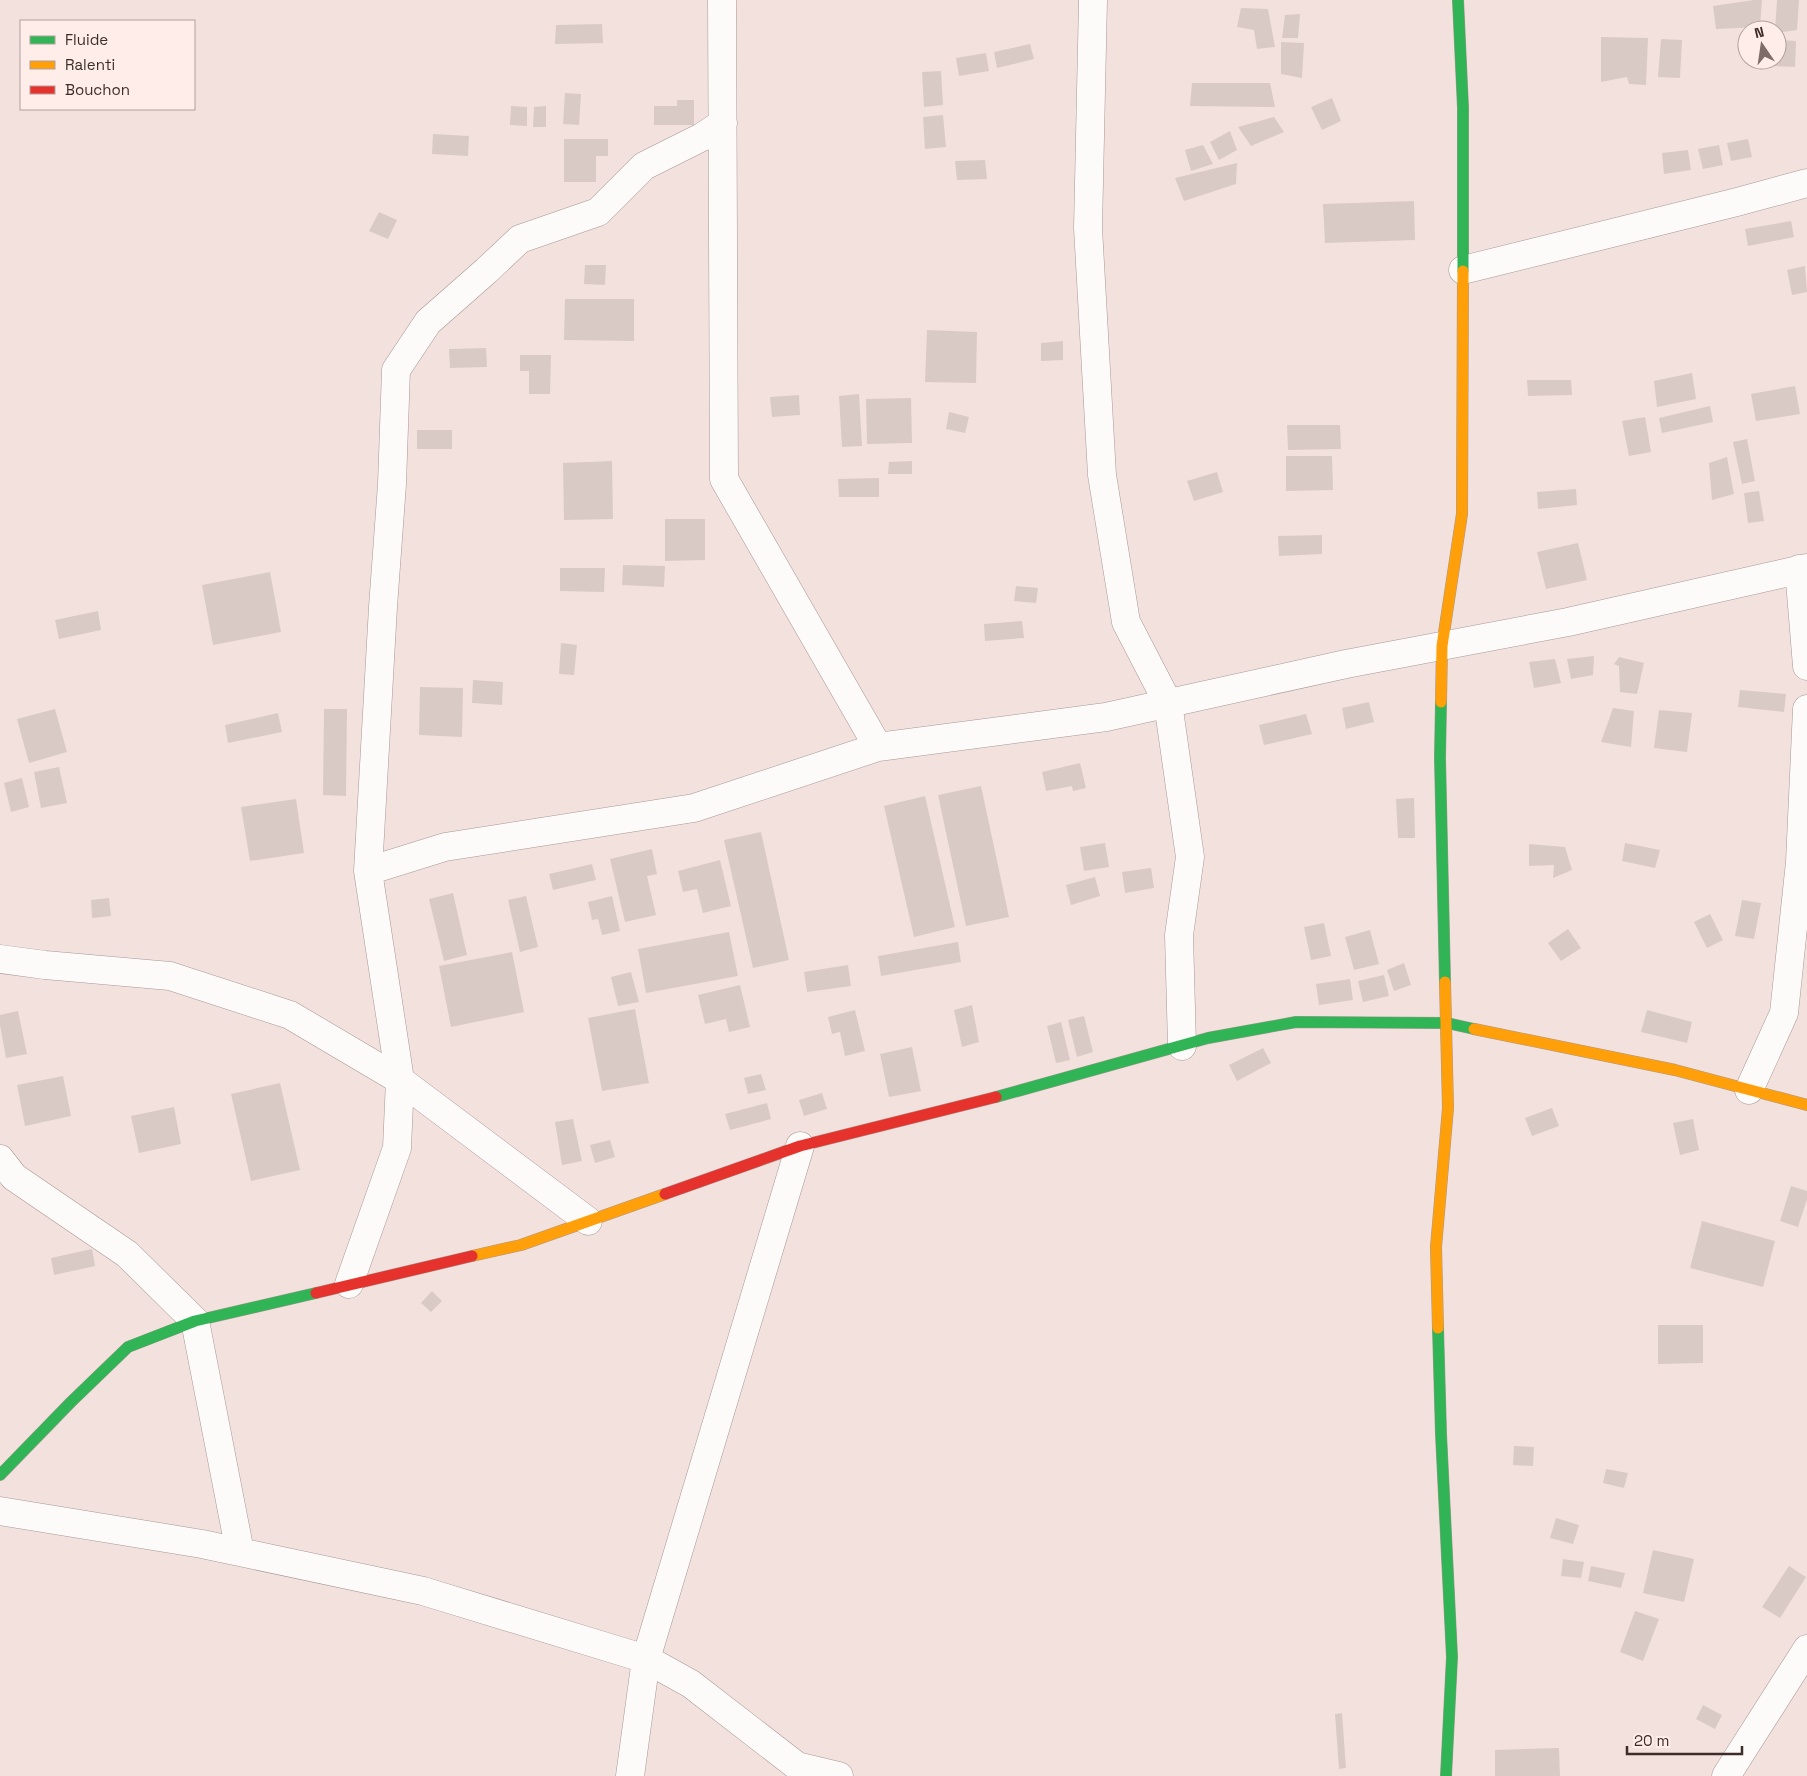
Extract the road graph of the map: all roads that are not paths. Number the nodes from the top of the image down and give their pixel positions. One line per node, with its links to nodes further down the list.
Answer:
1 (722, 0): 4 (street)
2 (1093, 0): 10 (street)
3 (1458, 0): 6 (street)
4 (723, 123): 12 (street); 13 (street)
5 (1807, 183): 6 (street)
6 (1463, 270): 8 (street)
7 (1803, 568): 8 (street); 9 (street)
8 (1442, 646): 10 (street); 15 (street)
9 (1807, 666)
10 (1168, 703): 12 (street); 16 (street)
11 (1807, 726): 18 (street)
12 (878, 747): 13 (street)
13 (368, 871): 17 (street)
14 (0, 959): 17 (street)
15 (1447, 1023): 16 (street); 18 (street); 32 (street)
16 (1182, 1046): 20 (street)
17 (400, 1080): 22 (street); 23 (street)
18 (1749, 1090): 19 (street)
19 (1807, 1104)
20 (800, 1146): 22 (street); 29 (street)
21 (0, 1159): 24 (street)
22 (588, 1221): 23 (street)
23 (349, 1284): 24 (street)
24 (195, 1321): 25 (street); 27 (street)
25 (0, 1475)
26 (0, 1511): 27 (street)
27 (240, 1552): 29 (street)
28 (1807, 1649): 33 (street)
29 (646, 1659): 30 (street); 31 (street)
30 (630, 1776)
31 (839, 1776)
32 (1446, 1776)
33 (1726, 1776)

